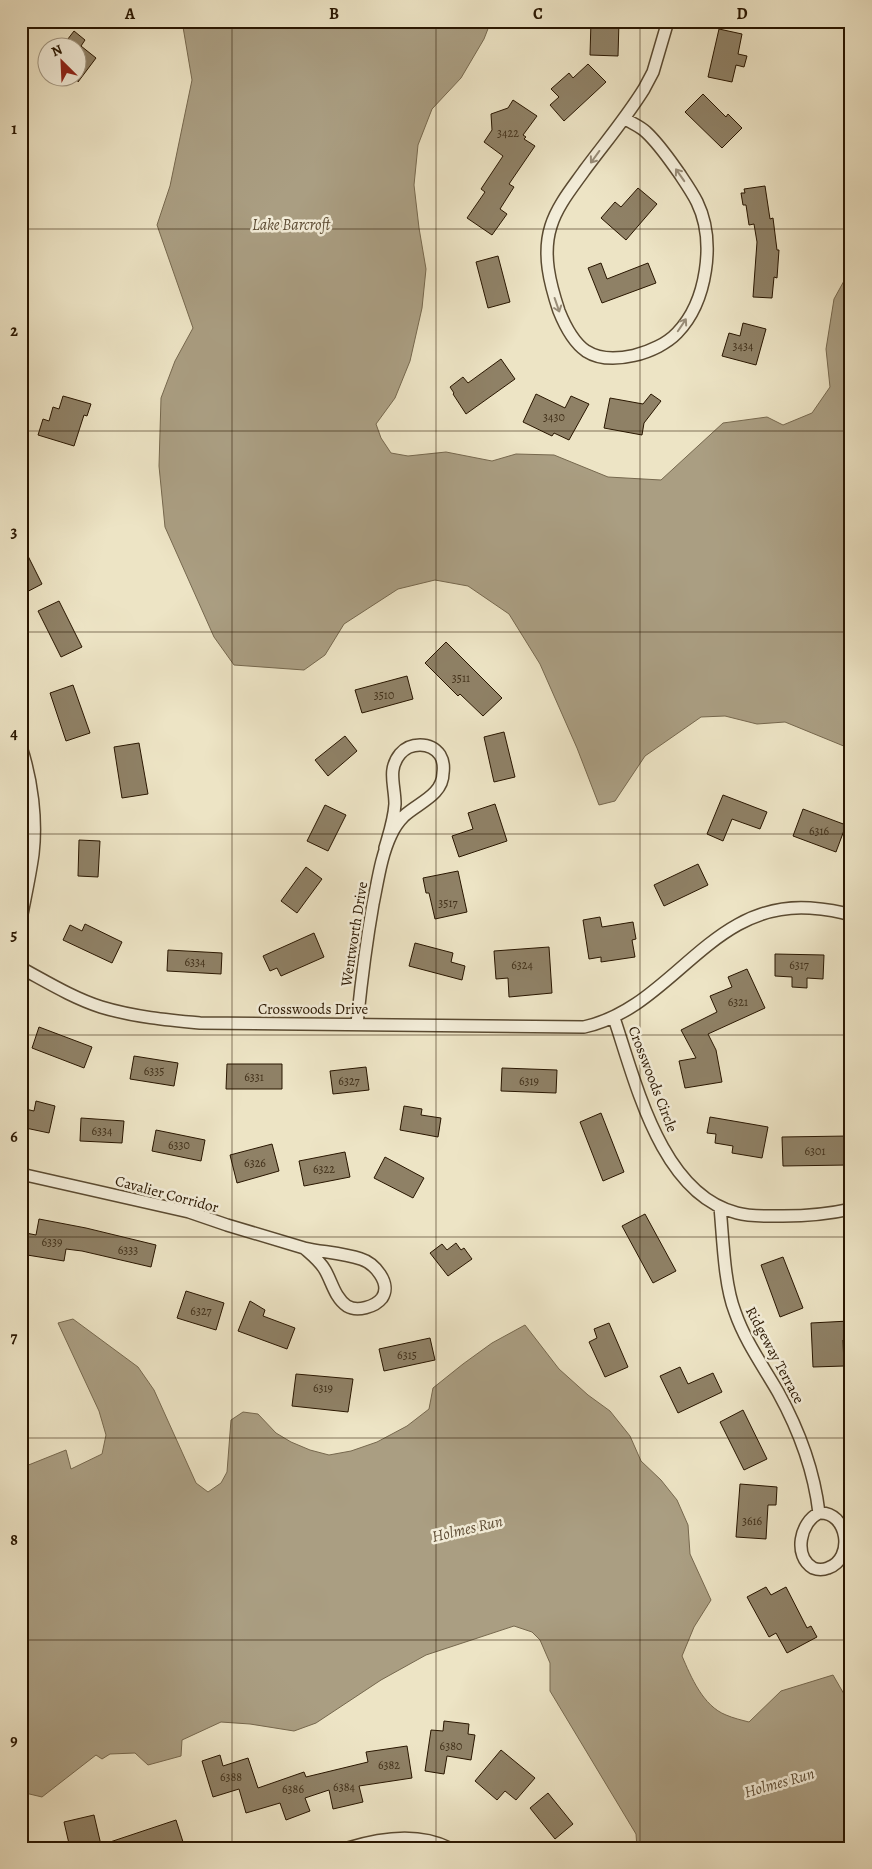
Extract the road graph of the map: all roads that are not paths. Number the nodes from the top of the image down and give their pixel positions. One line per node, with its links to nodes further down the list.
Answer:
1 (668, 21): 2 (street)
2 (624, 118): 2 (street, one-way to 2)
3 (21, 747): 6 (street)
4 (385, 848): 4 (street, Wentworth Drive); 9 (street, Wentworth Drive)
5 (851, 915): 8 (street, Crosswoods Circle)
6 (21, 919)
7 (21, 968): 9 (street, Crosswoods Drive)
8 (614, 1018): 9 (street, Crosswoods Drive); 11 (street, Crosswoods Circle)
9 (357, 1024)
10 (21, 1174): 13 (street, Cavalier Corridor)
11 (720, 1207): 12 (street, Crosswoods Circle); 14 (street, Ridgeway Terrace)
12 (851, 1209)
13 (304, 1248): 13 (street, Cavalier Corridor)
14 (819, 1513): 14 (street)
15 (348, 1848): 16 (street)
16 (449, 1848)

